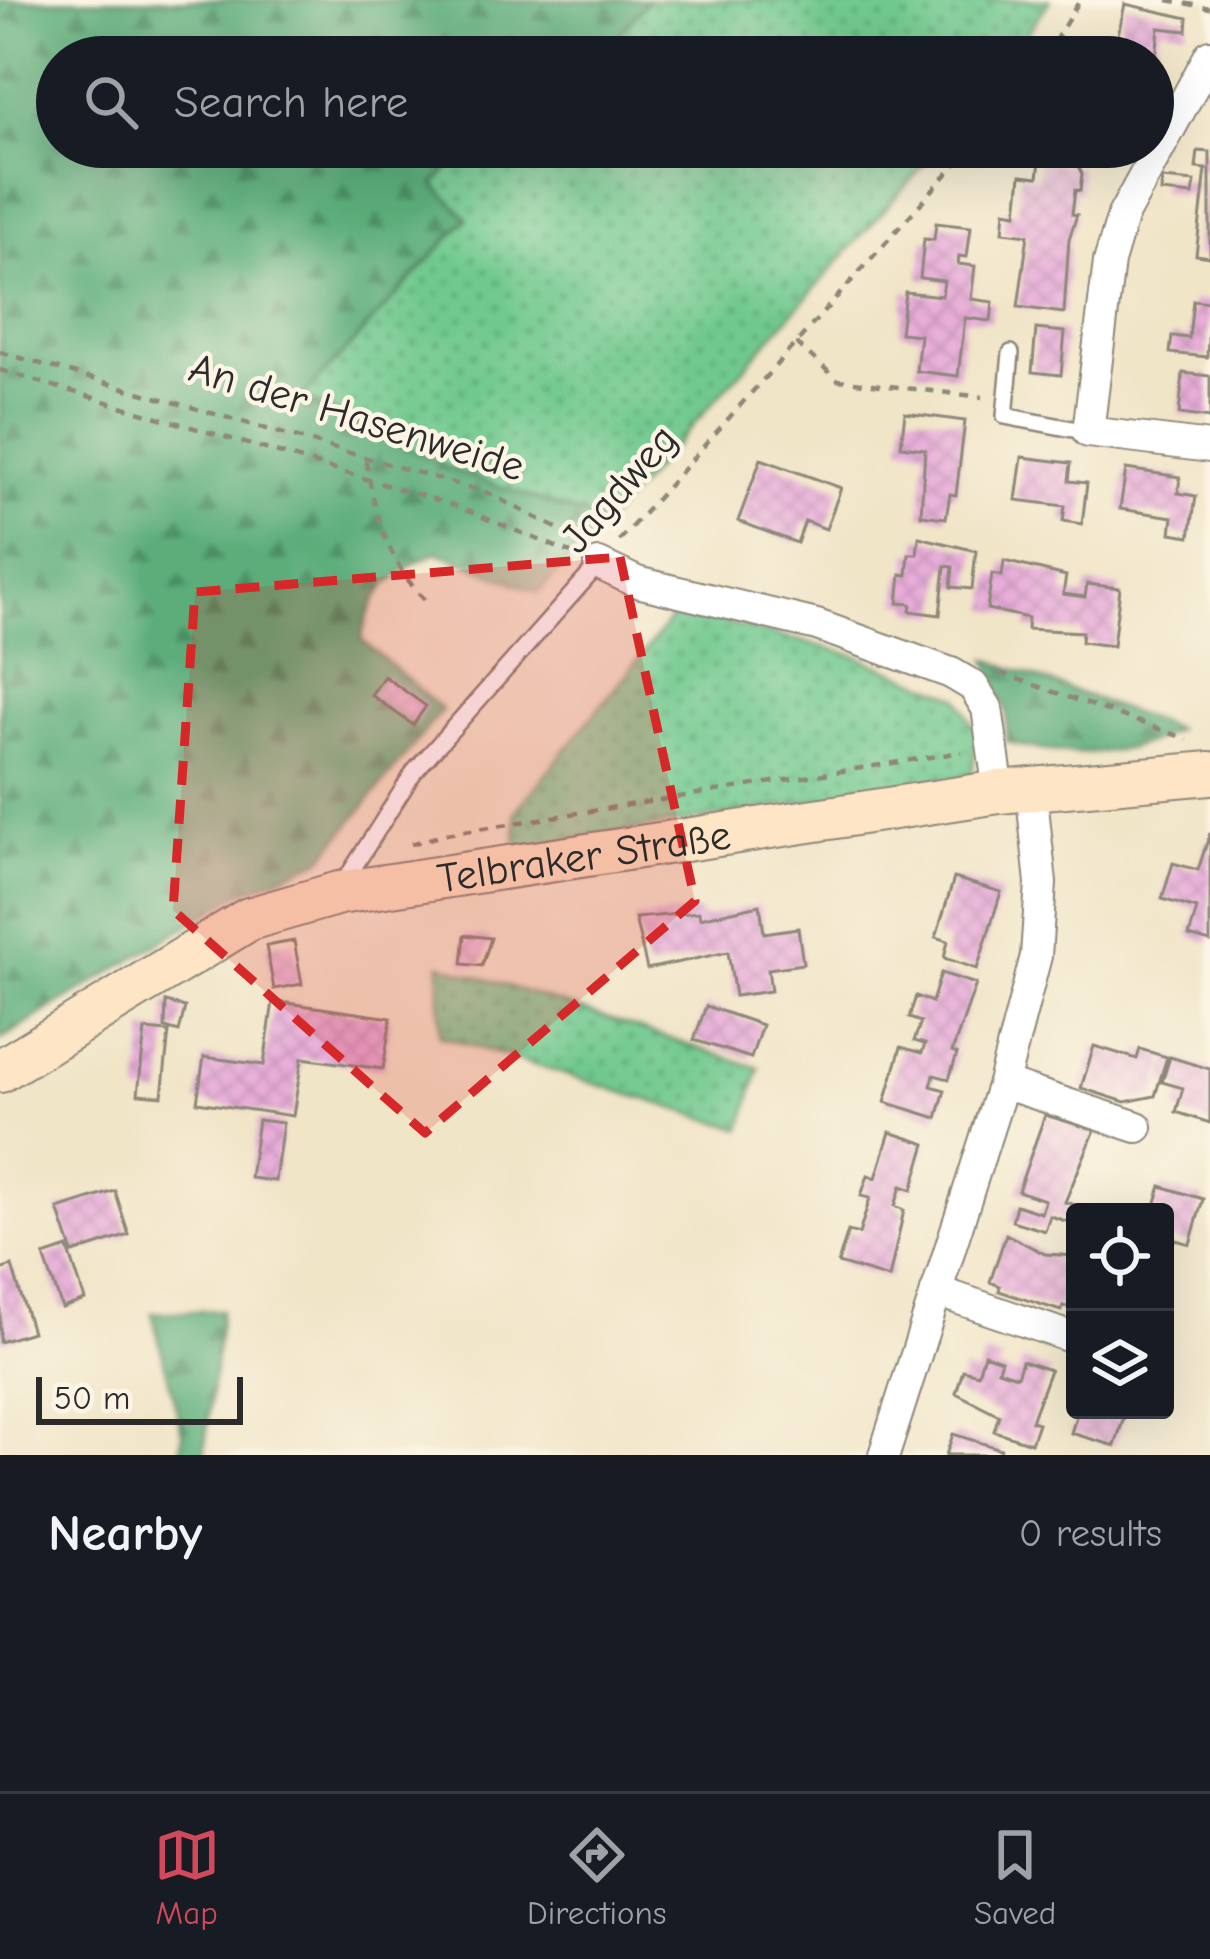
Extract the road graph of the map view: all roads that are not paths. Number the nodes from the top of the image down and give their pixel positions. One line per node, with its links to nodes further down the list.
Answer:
1 (1210, 55): 2 (street)
2 (1174, 121)
3 (1149, 168): 5 (street)
4 (1011, 353): 5 (lane)
5 (1088, 432): 6 (street)
6 (1210, 447)
7 (598, 564): 9 (street); 10 (lane, Jagdweg)
8 (1203, 756): 9 (street, Telbraker Straße)
9 (1015, 790): 10 (street, Telbraker Straße); 12 (street)
10 (339, 893): 11 (street, Telbraker Straße)
11 (0, 1071)
12 (1003, 1083): 13 (street); 14 (street)
13 (1136, 1127)
14 (936, 1291): 15 (street); 16 (street)
15 (1066, 1336)
16 (884, 1455)

